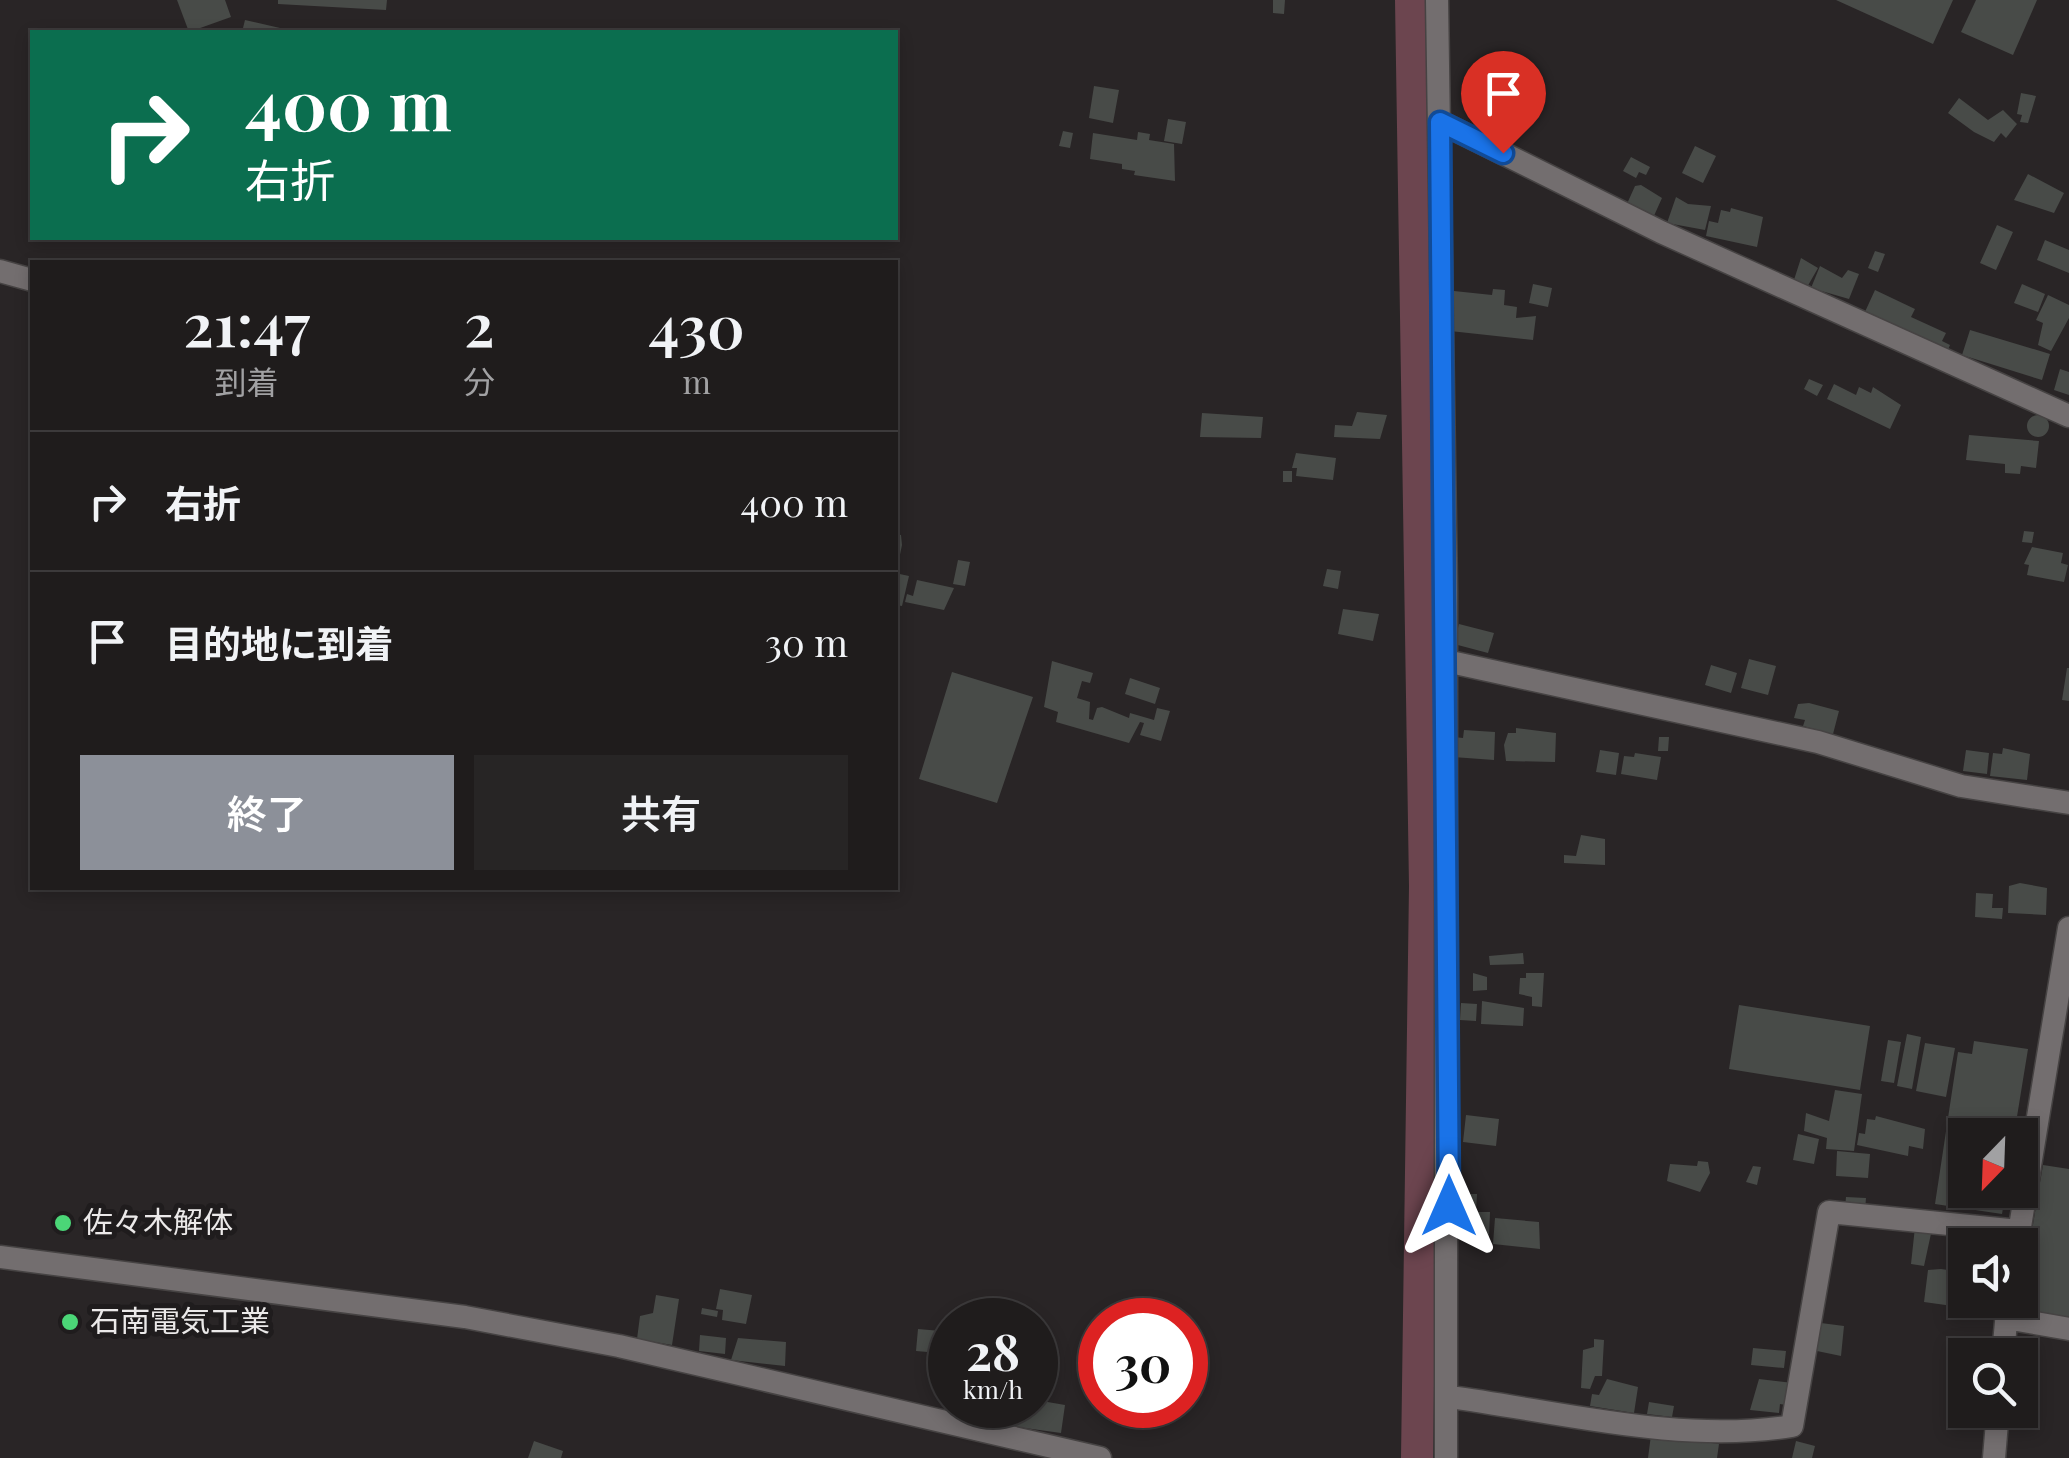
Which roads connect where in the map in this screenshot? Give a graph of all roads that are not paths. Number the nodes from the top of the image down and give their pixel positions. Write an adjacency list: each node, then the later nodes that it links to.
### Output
1 (1437, 0): 2 (street)
2 (1440, 122): 5 (street); 6 (street)
3 (0, 271): 4 (street)
4 (30, 279)
5 (2069, 416)
6 (1446, 661): 7 (street); 14 (street)
7 (2069, 803)
8 (2069, 928): 10 (street)
9 (1948, 1228): 14 (street)
10 (2020, 1228)
11 (0, 1257): 16 (street)
12 (2036, 1318): 13 (street)
13 (2069, 1328)
14 (1450, 1396): 17 (street)
15 (1996, 1428): 18 (street)
16 (1100, 1458)
17 (1446, 1458)
18 (1994, 1458)

